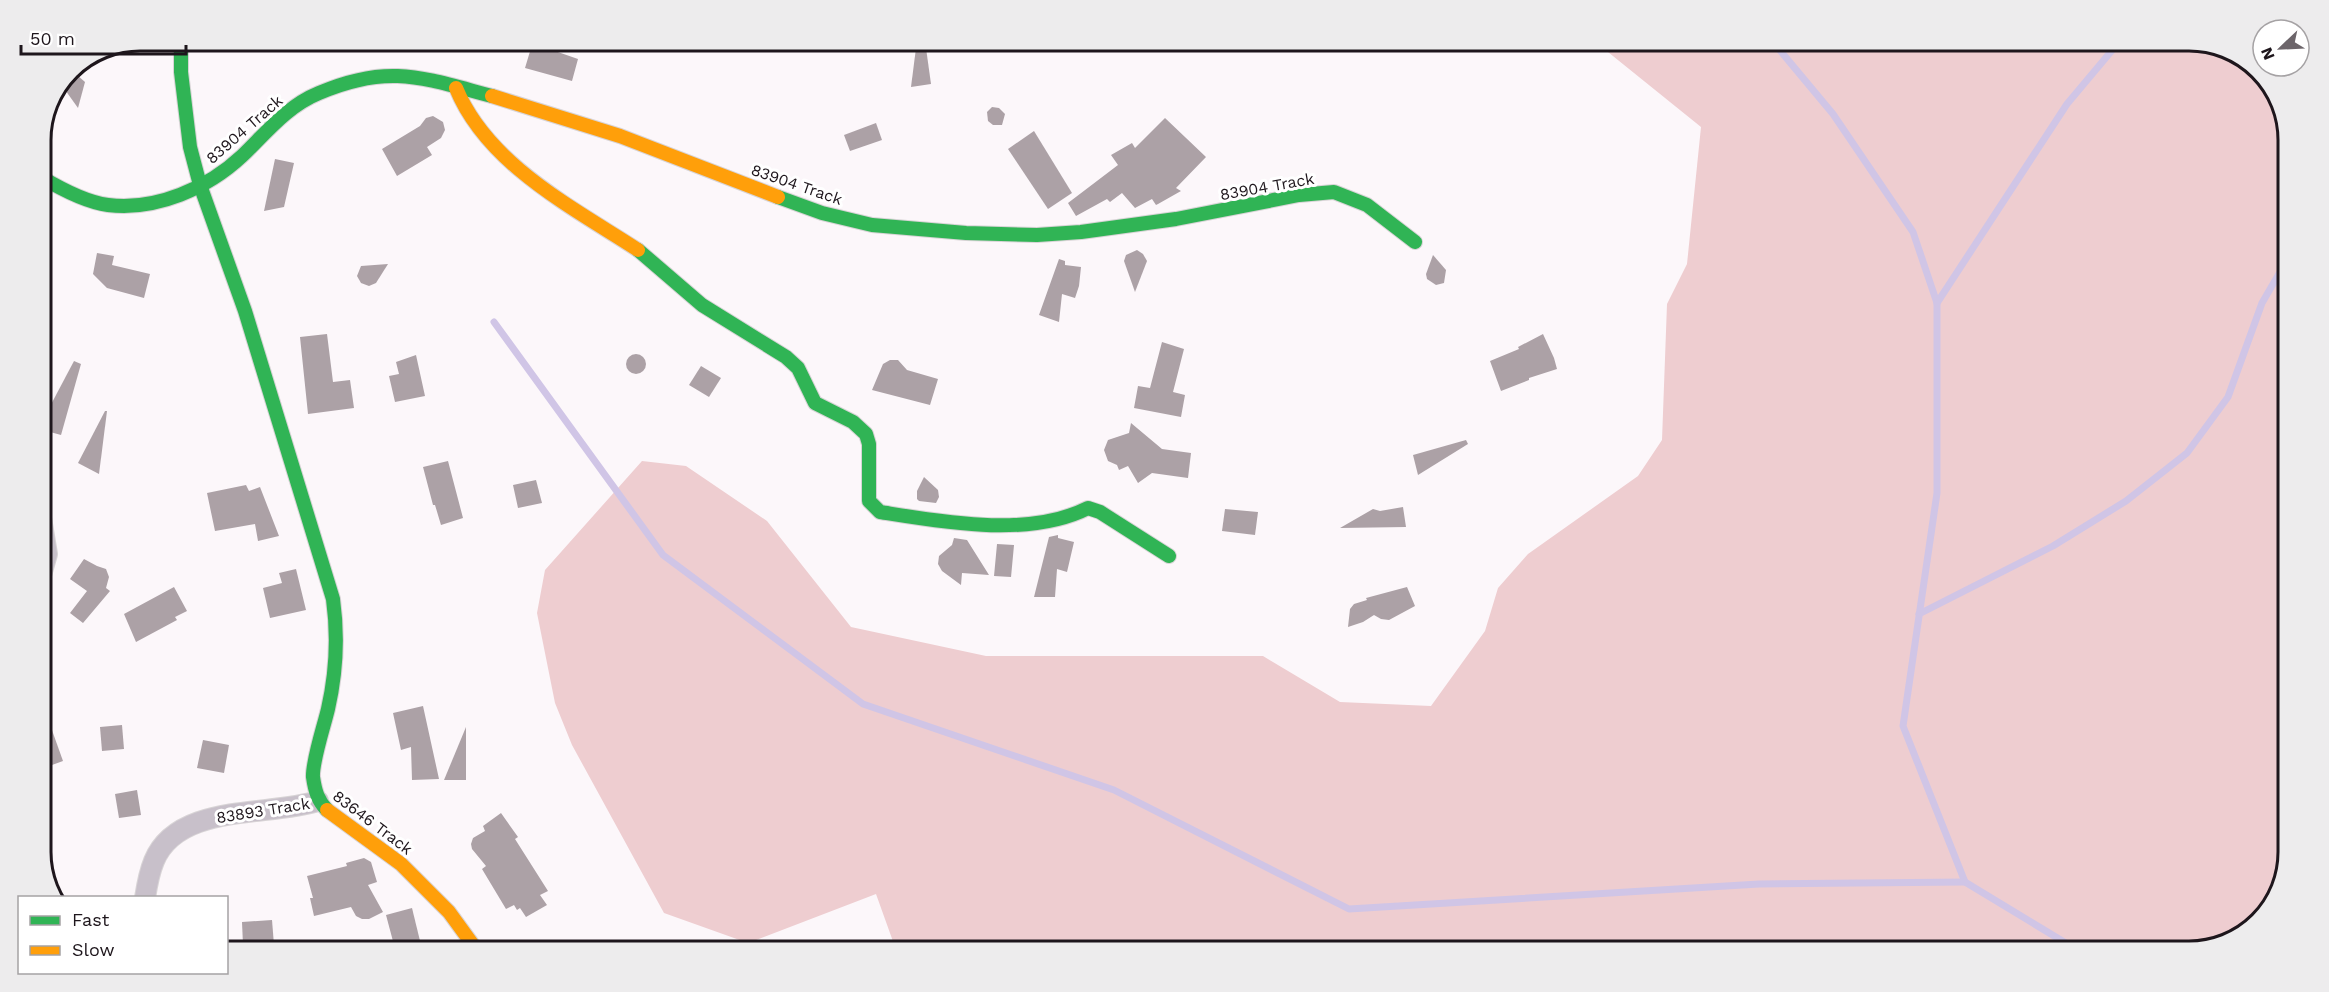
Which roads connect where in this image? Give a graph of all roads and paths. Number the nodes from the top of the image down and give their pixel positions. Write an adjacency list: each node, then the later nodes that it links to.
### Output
1 (181, 51): 4 (street, 83646 Track)
2 (456, 88): 4 (street, 83904 Track); 5 (street, 83904 Track); 6 (street)
3 (51, 181): 4 (street, 83904 Track)
4 (200, 185): 7 (street, 83646 Track)
5 (1415, 242)
6 (1169, 556)
7 (318, 801): 8 (street, 83893 Track); 9 (street, 83646 Track)
8 (145, 896)
9 (470, 941)

